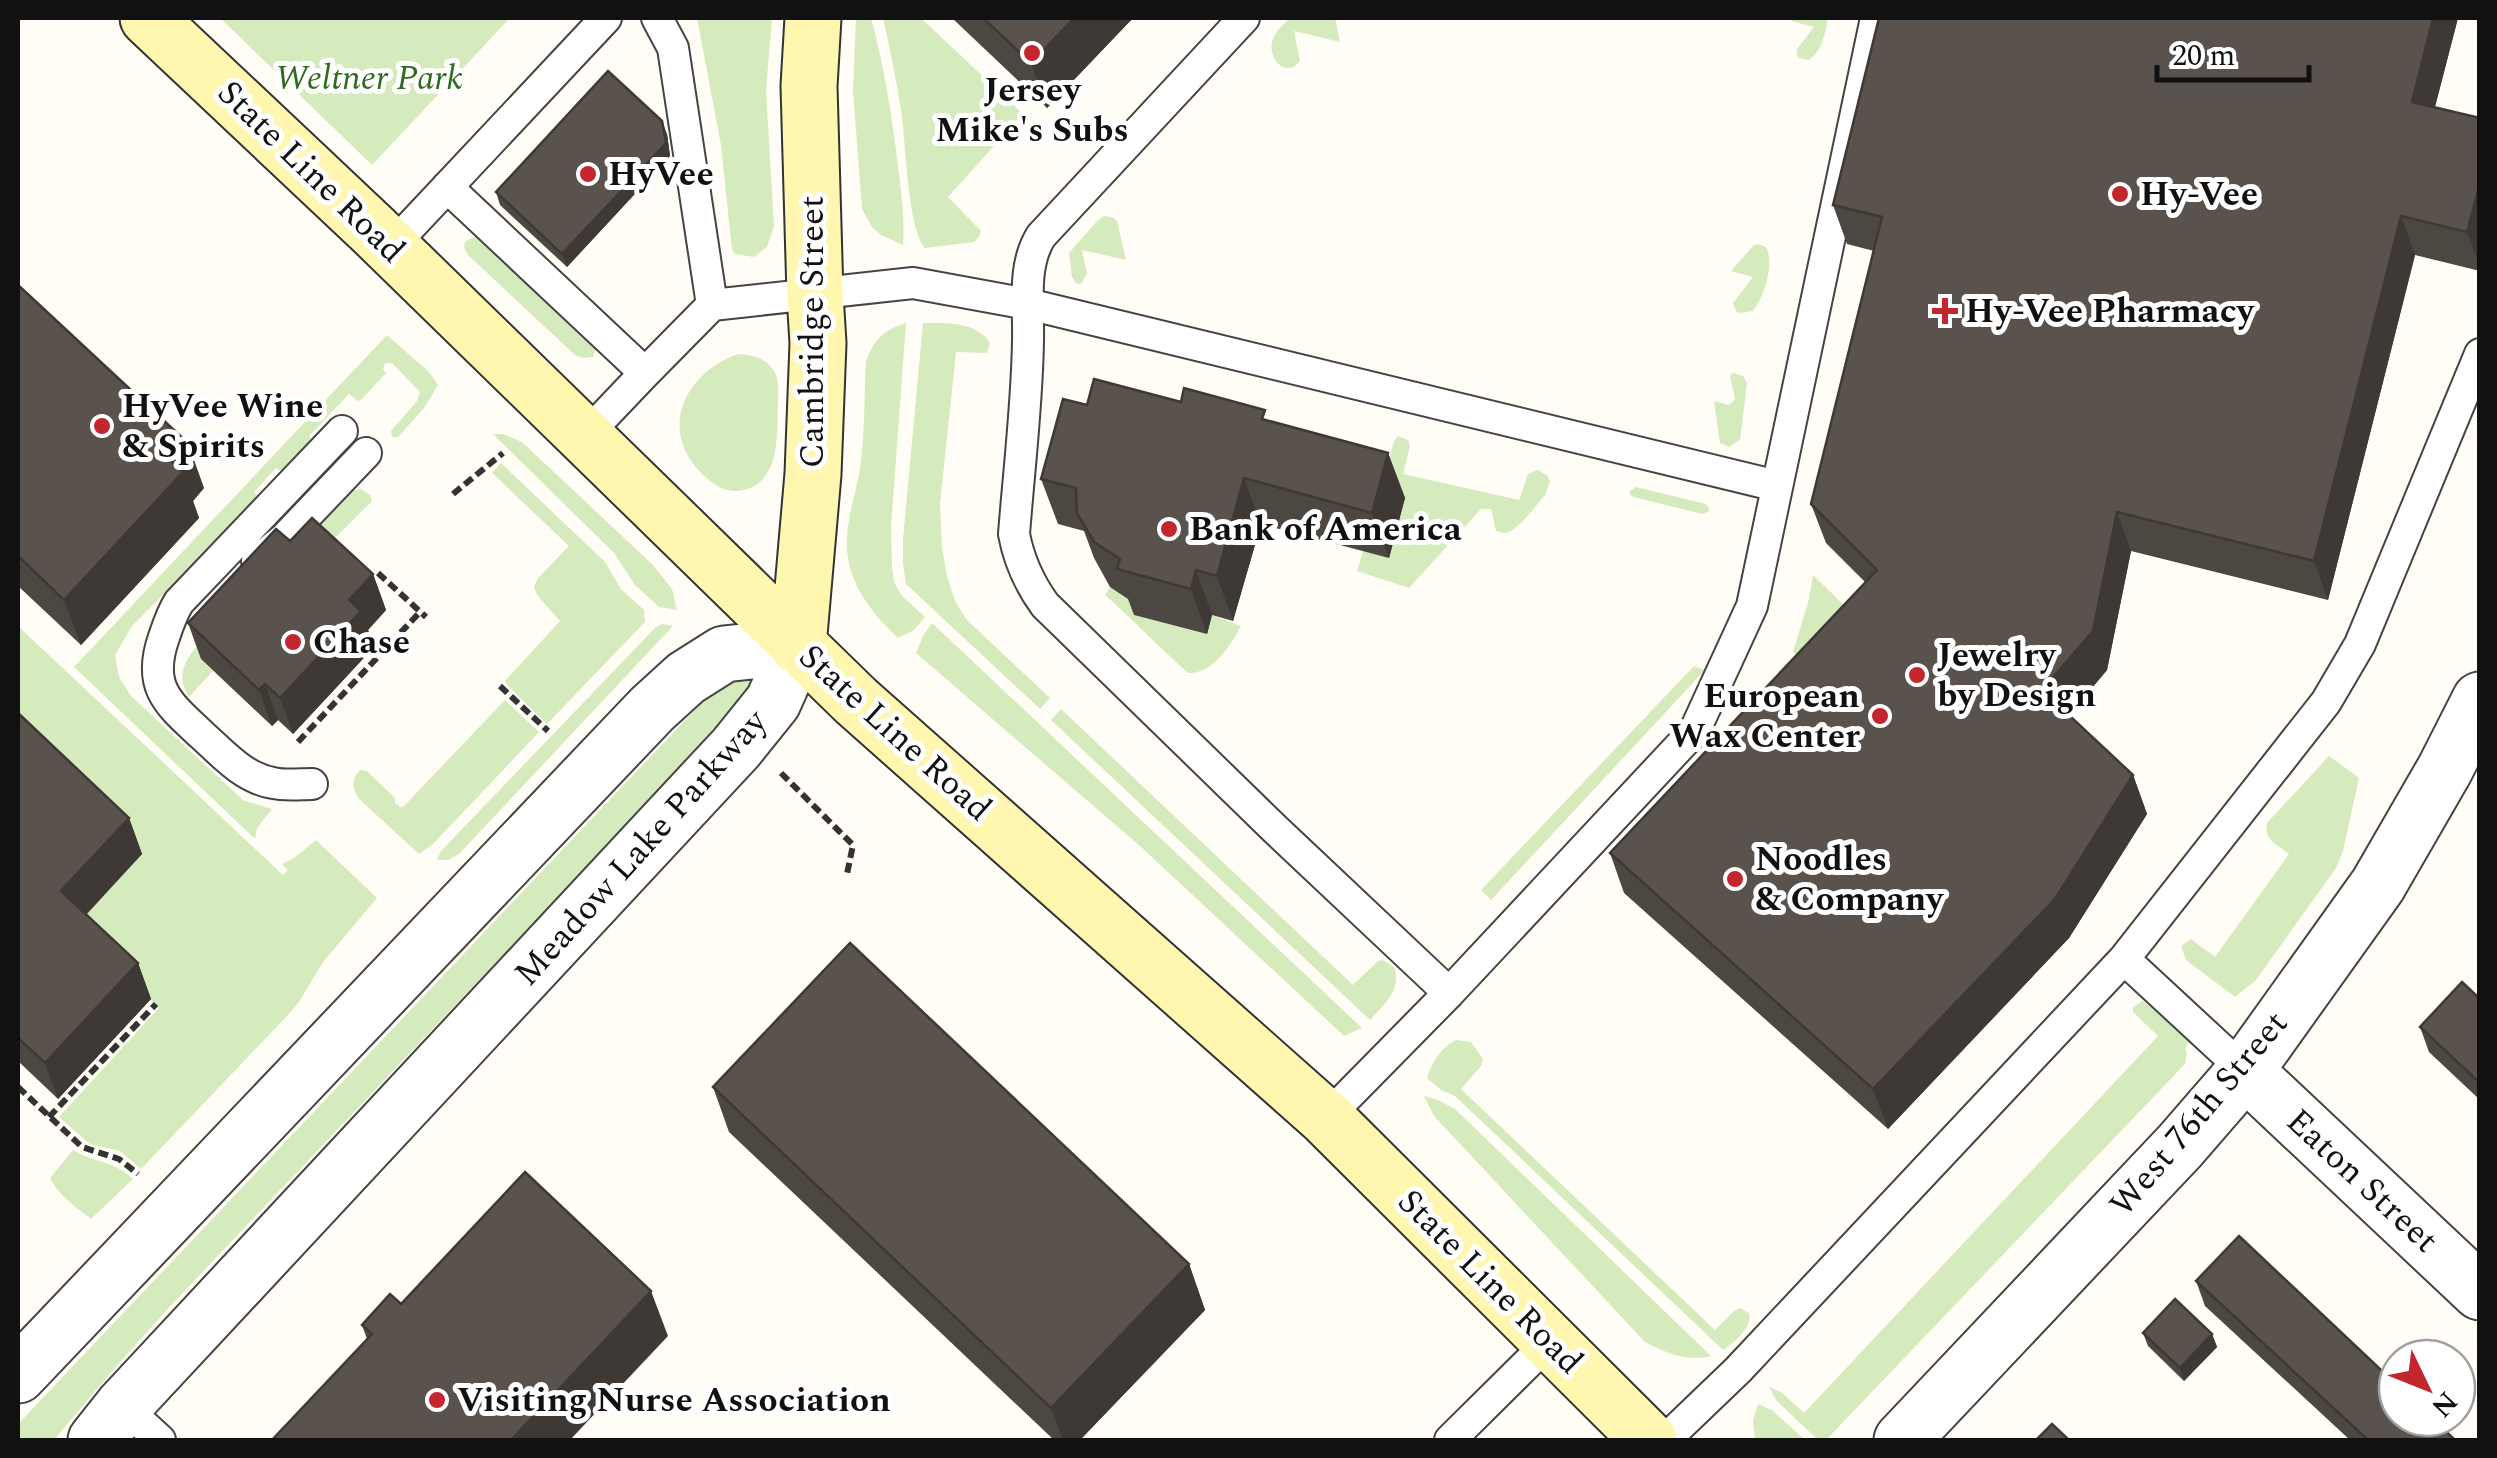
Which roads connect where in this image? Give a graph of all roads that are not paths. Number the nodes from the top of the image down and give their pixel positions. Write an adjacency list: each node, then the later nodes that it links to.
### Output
1 (148, 18): 8 (main road, State Line Road)
2 (606, 18): 7 (lane)
3 (657, 18): 10 (lane)
4 (812, 18): 9 (main road, Cambridge Street)
5 (1244, 18): 11 (lane)
6 (1876, 18): 17 (lane)
7 (447, 187): 8 (lane); 13 (lane)
8 (391, 248): 15 (main road, State Line Road)
9 (814, 295): 10 (lane); 11 (lane); 19 (main road, Cambridge Street)
10 (712, 304): 13 (lane)
11 (1028, 304): 17 (lane); 23 (lane)
12 (2480, 354): 22 (lane)
13 (645, 373): 15 (lane)
14 (342, 430): 18 (lane)
15 (586, 436): 19 (main road, State Line Road)
16 (366, 453): 18 (lane)
17 (1777, 486): 23 (lane)
18 (161, 644): 21 (lane)
19 (798, 646): 25 (main road, State Line Road); 28 (street, Meadow Lake Parkway); 29 (street, Meadow Lake Parkway)
20 (2480, 700): 24 (street, West 76th Street)
21 (312, 784)
22 (2124, 958): 24 (lane); 32 (lane)
23 (1449, 993): 25 (lane)
24 (2245, 1070): 26 (street, Eaton Street); 33 (street, West 76th Street)
25 (1326, 1118): 27 (main road, State Line Road)
26 (2480, 1292)
27 (1550, 1341): 30 (lane); 31 (main road, State Line Road)
28 (18, 1375)
29 (127, 1429)
30 (1450, 1440)
31 (1648, 1440)
32 (1665, 1440)
33 (1902, 1440)

